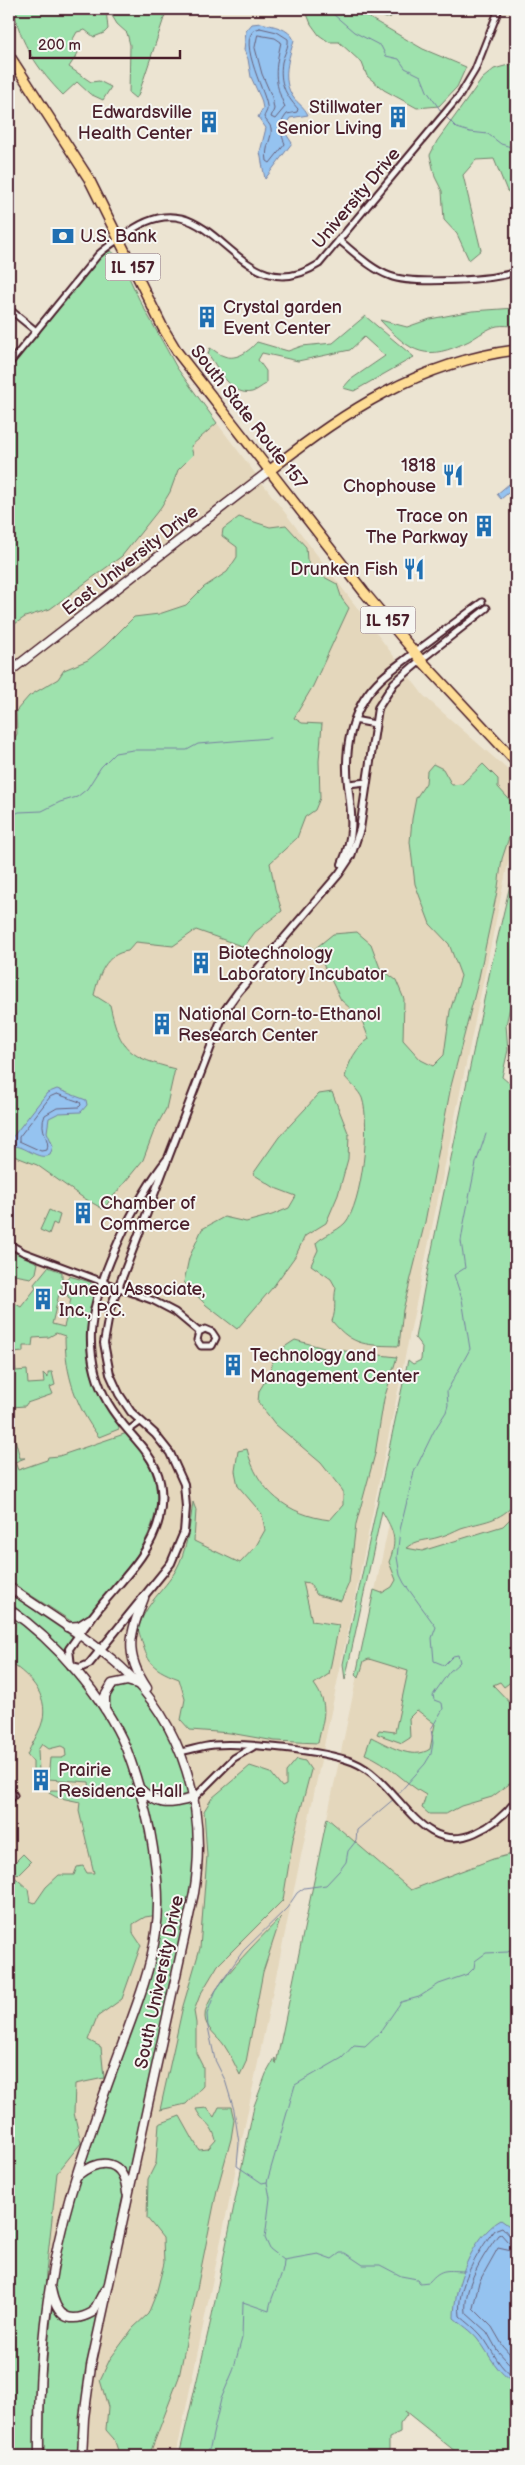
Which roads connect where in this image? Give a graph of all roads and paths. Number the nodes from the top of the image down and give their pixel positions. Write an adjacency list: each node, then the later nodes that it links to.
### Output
1 (499, 9): 4 (street, University Drive)
2 (9, 55): 3 (main road, South State Route 157 / IL 157)
3 (120, 238): 4 (street, University Drive); 7 (street, University Drive); 10 (main road, South State Route 157 / IL 157)
4 (340, 240): 5 (street)
5 (516, 272)
6 (9, 309): 7 (street)
7 (36, 331): 9 (street, University Drive)
8 (516, 350): 10 (main road)
9 (9, 364)
10 (269, 471): 13 (main road, South State Route 157 / IL 157); 15 (main road, East University Drive)
11 (482, 602): 13 (street)
12 (487, 608): 14 (street)
13 (415, 652): 14 (main road, South State Route 157 / IL 157); 16 (street)
14 (421, 660): 17 (street); 18 (main road, South State Route 157 / IL 157)
15 (9, 672)
16 (354, 720): 17 (street); 20 (street)
17 (375, 724): 19 (street)
18 (516, 762)
19 (367, 782): 20 (street); 21 (street)
20 (348, 784): 21 (street)
21 (328, 886): 22 (street)
22 (168, 1158): 24 (street); 25 (street)
23 (9, 1244): 24 (street)
24 (104, 1282): 25 (street); 28 (street)
25 (118, 1288): 26 (street); 27 (street)
26 (199, 1332)
27 (140, 1422): 28 (street); 30 (street)
28 (129, 1430): 32 (street)
29 (9, 1587): 33 (main road, South University Drive)
30 (144, 1598): 35 (street); 38 (main road)
31 (9, 1609): 36 (main road, South University Drive)
32 (90, 1619): 33 (main road); 34 (street)
33 (67, 1628): 34 (main road, South University Drive)
34 (79, 1636): 35 (main road, South University Drive); 36 (street)
35 (100, 1651): 36 (street); 37 (main road, South University Drive)
36 (71, 1666): 39 (main road, South University Drive)
37 (139, 1685): 38 (main road, South University Drive); 39 (main road)
38 (154, 1703): 41 (main road, South University Drive)
39 (105, 1709): 42 (main road, South University Drive)
40 (256, 1746): 41 (street); 44 (street); 45 (street)
41 (180, 1752): 44 (main road, South University Drive)
42 (138, 1787): 44 (main road); 47 (main road, South University Drive)
43 (9, 1788): 46 (street)
44 (194, 1798): 48 (main road, South University Drive)
45 (516, 1800)
46 (9, 1801)
47 (77, 2176): 48 (main road); 50 (main road, South University Drive)
48 (127, 2200): 49 (main road, South University Drive)
49 (111, 2277): 50 (main road); 52 (main road, South University Drive)
50 (50, 2285): 51 (main road, South University Drive)
51 (39, 2456)
52 (82, 2456)

